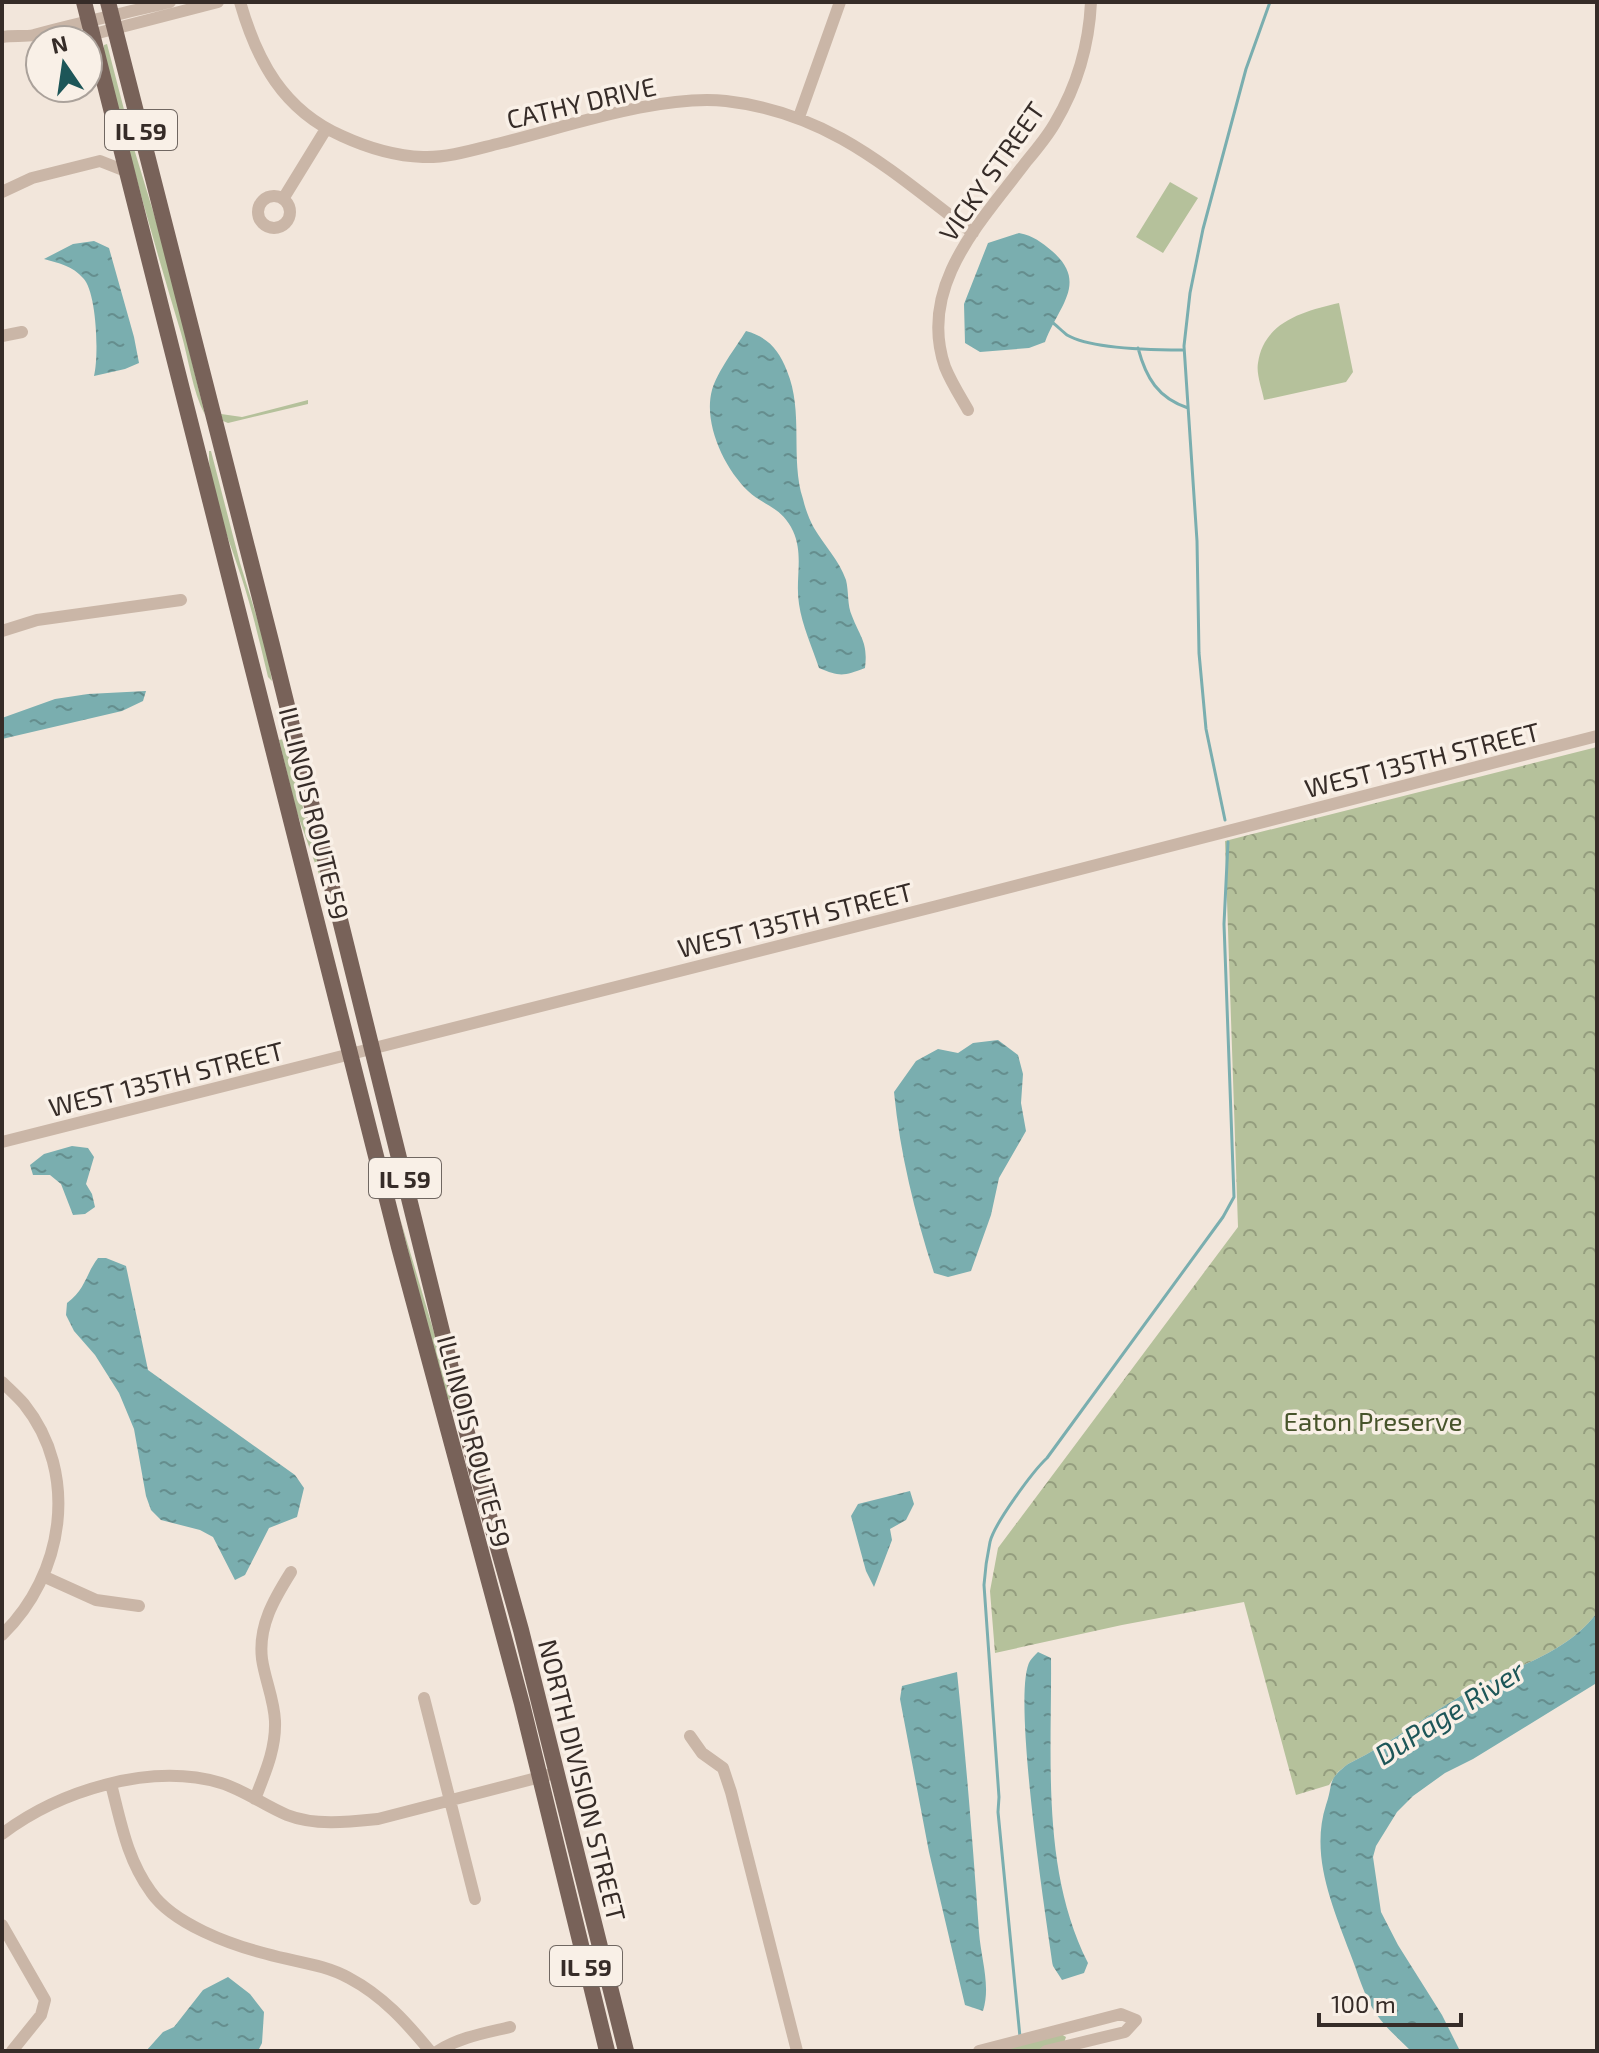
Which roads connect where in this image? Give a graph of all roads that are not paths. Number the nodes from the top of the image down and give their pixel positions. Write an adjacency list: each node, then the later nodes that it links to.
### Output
1 (84, 2): 8 (main road, ILLINOIS ROUTE 59 / IL 59)
2 (170, 2): 7 (street)
3 (218, 2): 7 (street)
4 (240, 2): 13 (street, CATHY DRIVE)
5 (840, 2): 12 (street)
6 (1091, 2): 19 (street, VICKY STREET)
7 (111, 15): 24 (main road, ILLINOIS ROUTE 59 / IL 59)
8 (90, 24)
9 (2, 37): 10 (street)
10 (24, 38)
11 (104, 79): 14 (main road, ILLINOIS ROUTE 59 / IL 59)
12 (799, 117): 13 (street, CATHY DRIVE); 19 (street, CATHY DRIVE)
13 (326, 129): 18 (street)
14 (119, 138): 15 (street); 16 (main road, ILLINOIS ROUTE 59 / IL 59)
15 (100, 161): 16 (street); 17 (street)
16 (128, 172): 23 (main road, ILLINOIS ROUTE 59 / IL 59)
17 (2, 192)
18 (283, 199)
19 (973, 233): 22 (street, VICKY STREET)
20 (22, 332): 21 (street)
21 (2, 336)
22 (968, 410)
23 (194, 428): 24 (main road); 29 (main road, ILLINOIS ROUTE 59 / IL 59)
24 (218, 431): 28 (main road, ILLINOIS ROUTE 59 / IL 59)
25 (181, 600): 26 (street)
26 (2, 631)
27 (1597, 736): 28 (street, WEST 135TH STREET)
28 (373, 1049): 29 (street, WEST 135TH STREET); 33 (main road, ILLINOIS ROUTE 59 / IL 59)
29 (352, 1055): 30 (street, WEST 135TH STREET); 32 (main road, ILLINOIS ROUTE 59 / IL 59)
30 (2, 1142)
31 (2, 1382): 35 (street)
32 (439, 1400): 33 (main road); 39 (main road, ILLINOIS ROUTE 59 / IL 59)
33 (465, 1427): 37 (main road, ILLINOIS ROUTE 59 / IL 59)
34 (291, 1572): 45 (street)
35 (45, 1577): 36 (street); 38 (street)
36 (139, 1606)
37 (516, 1613): 42 (main road, NORTH DIVISION STREET / IL 59)
38 (2, 1635)
39 (503, 1635): 43 (main road, NORTH DIVISION STREET / IL 59)
40 (424, 1698): 46 (street)
41 (690, 1736): 56 (street)
42 (557, 1773): 43 (street); 55 (main road, NORTH DIVISION STREET / IL 59)
43 (540, 1777): 46 (street); 54 (main road, NORTH DIVISION STREET / IL 59)
44 (111, 1784): 45 (street); 47 (street); 52 (street)
45 (255, 1799): 46 (street)
46 (451, 1800): 48 (street)
47 (2, 1834)
48 (475, 1899)
49 (2, 1925): 51 (street)
50 (510, 2027): 53 (street)
51 (12, 2051)
52 (430, 2051)
53 (438, 2051)
54 (607, 2051)
55 (626, 2051)
56 (797, 2051)
57 (979, 2051): 58 (street)
58 (1046, 2051)

